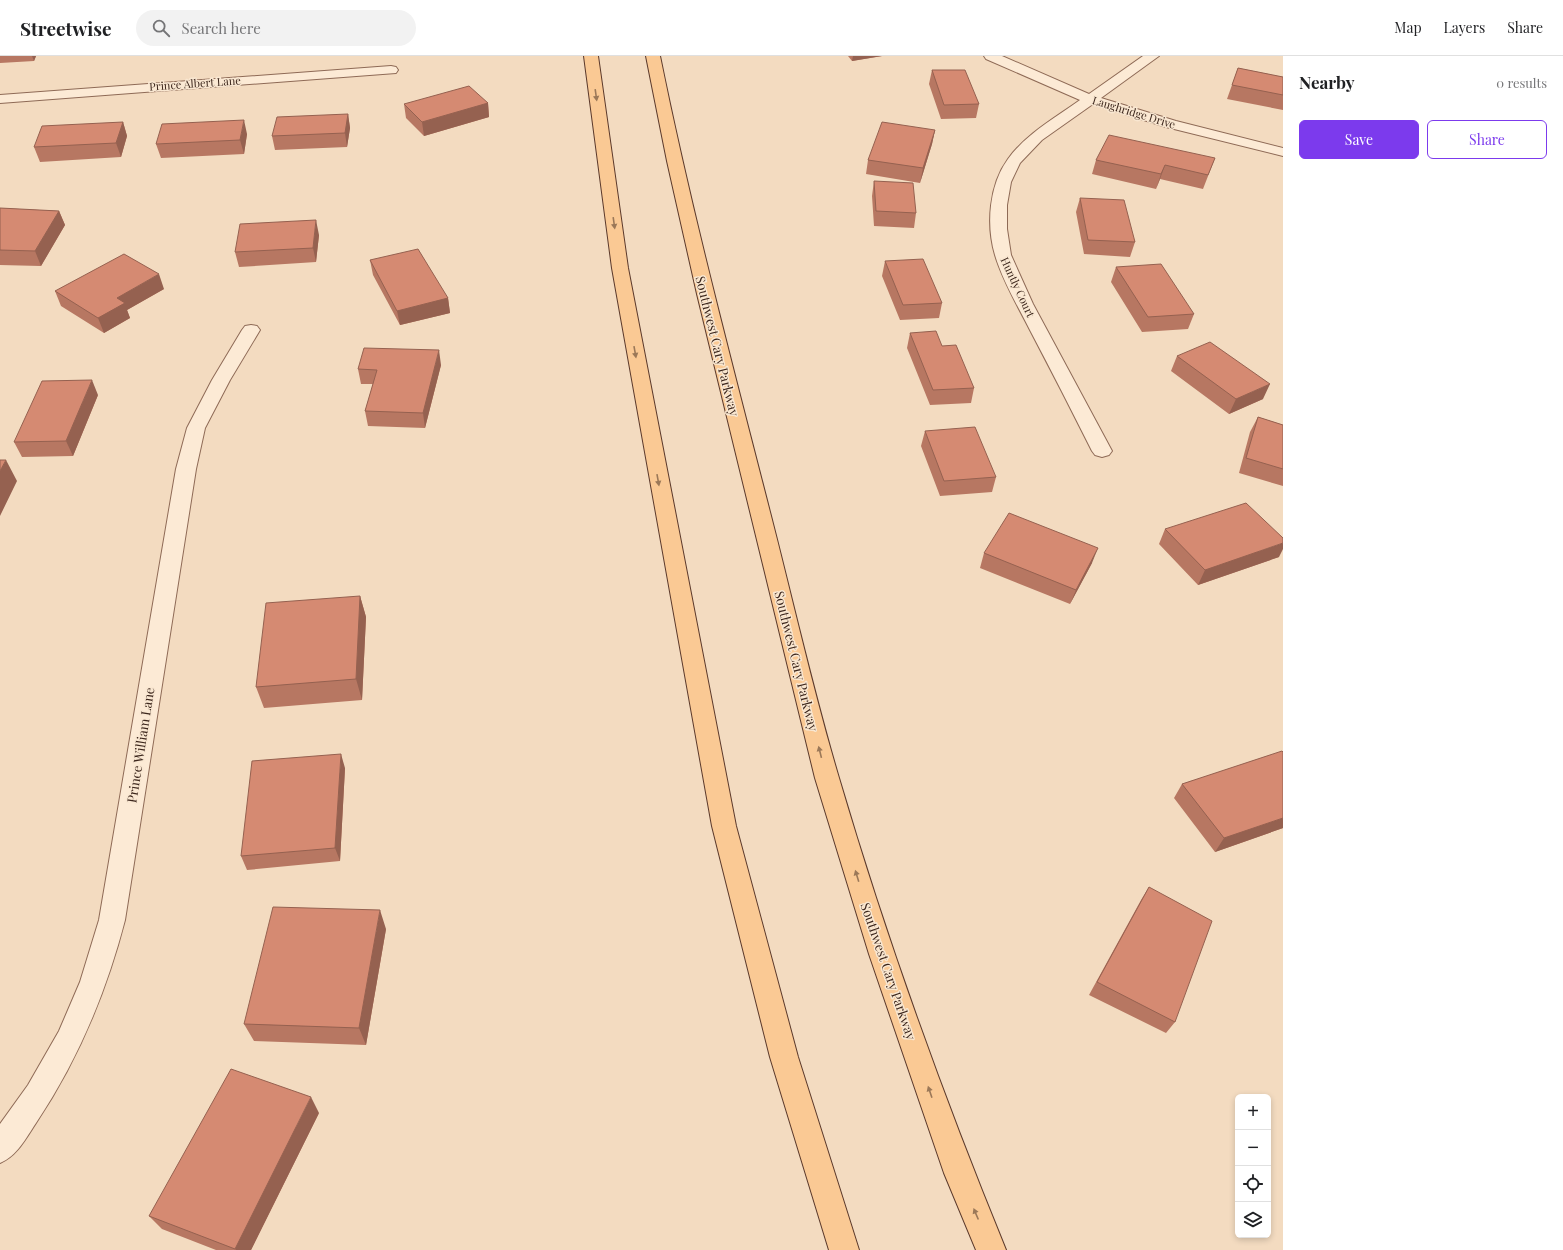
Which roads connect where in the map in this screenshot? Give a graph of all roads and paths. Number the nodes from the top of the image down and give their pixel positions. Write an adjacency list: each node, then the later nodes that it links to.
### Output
1 (591, 56): 12 (main road, one-way to 12)
2 (653, 56): 13 (main road, Southwest Cary Parkway, one-way to 2)
3 (991, 56): 7 (street, Laughridge Drive)
4 (1152, 56): 7 (street, Huntly Court)
5 (391, 70): 6 (street, Prince Albert Lane)
6 (0, 99)
7 (1090, 99): 8 (street, Laughridge Drive); 10 (street, Huntly Court)
8 (1283, 152)
9 (251, 330): 11 (street, Prince William Lane)
10 (1102, 450)
11 (0, 1148)
12 (844, 1250)
13 (991, 1250)

